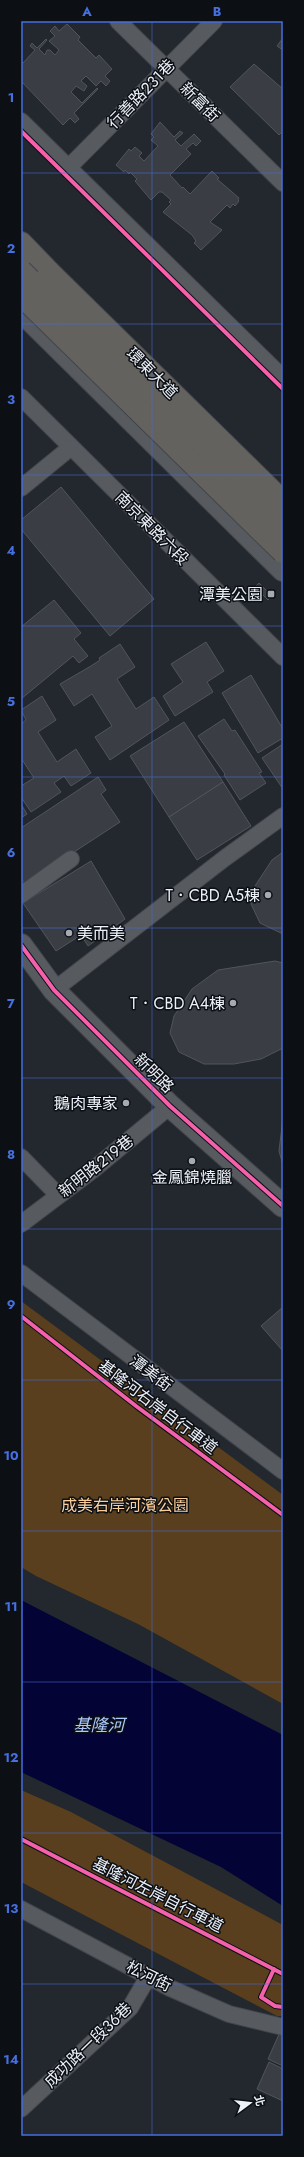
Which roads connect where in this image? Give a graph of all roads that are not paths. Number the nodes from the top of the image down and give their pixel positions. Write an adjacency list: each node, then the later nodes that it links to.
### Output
1 (118, 21): 3 (street, 新富街)
2 (214, 21): 3 (street, 行善路231巷)
3 (166, 69): 5 (street, 行善路231巷); 6 (street, 新富街)
4 (21, 121): 5 (street)
5 (69, 167): 12 (street)
6 (283, 184)
7 (21, 232): 13 (main road)
8 (21, 244): 19 (highway, 環東大道, bridge)
9 (21, 271): 20 (highway, bridge)
10 (21, 294): 21 (highway, bridge)
11 (21, 311): 15 (main road)
12 (283, 378)
13 (187, 395): 15 (main road); 18 (main road)
14 (21, 397): 16 (street, 南京東路六段)
15 (148, 435): 22 (main road)
16 (70, 448): 17 (street); 23 (street, 南京東路六段)
17 (21, 488)
18 (283, 492)
19 (283, 502)
20 (283, 528)
21 (283, 552)
22 (283, 570)
23 (283, 657)
24 (283, 816): 28 (street)
25 (70, 859): 26 (street)
26 (21, 896)
27 (21, 945): 28 (main road, 新明路)
28 (54, 990): 29 (main road, 新明路)
29 (170, 1106): 31 (street, 新明路219巷); 32 (main road, 新明路)
30 (21, 1157): 31 (street)
31 (58, 1195): 33 (street, 新明路219巷)
32 (283, 1206)
33 (21, 1224)
34 (21, 1273): 35 (street, 潭美街)
35 (283, 1471)
36 (21, 1910): 37 (street, 松河街)
37 (148, 1977): 38 (street, 松河街); 39 (street, 成功路一段36巷)
38 (283, 2027)
39 (21, 2109)

